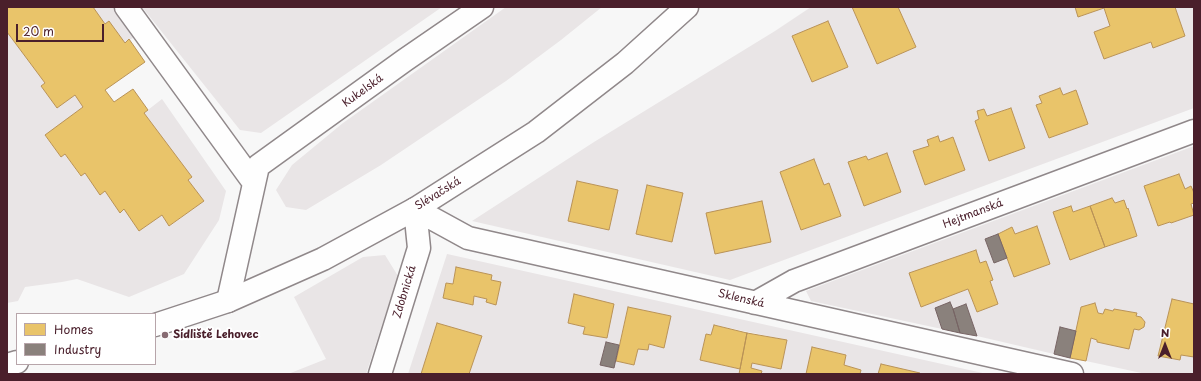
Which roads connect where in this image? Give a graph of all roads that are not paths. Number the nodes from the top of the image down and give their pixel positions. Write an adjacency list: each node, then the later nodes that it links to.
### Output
1 (126, 7): 5 (street)
2 (482, 7): 5 (street, Kukelská)
3 (687, 7): 6 (street, Slévačská)
4 (1194, 131): 8 (street, Hejtmanská)
5 (254, 183): 7 (street, Kukelská)
6 (415, 209): 7 (street, Slévačská); 8 (street, Sklenská); 10 (street, Zdobnická)
7 (228, 301): 9 (street, Slévačská)
8 (755, 303): 11 (street, Sklenská)
9 (156, 325)
10 (380, 374)
11 (1072, 374)

